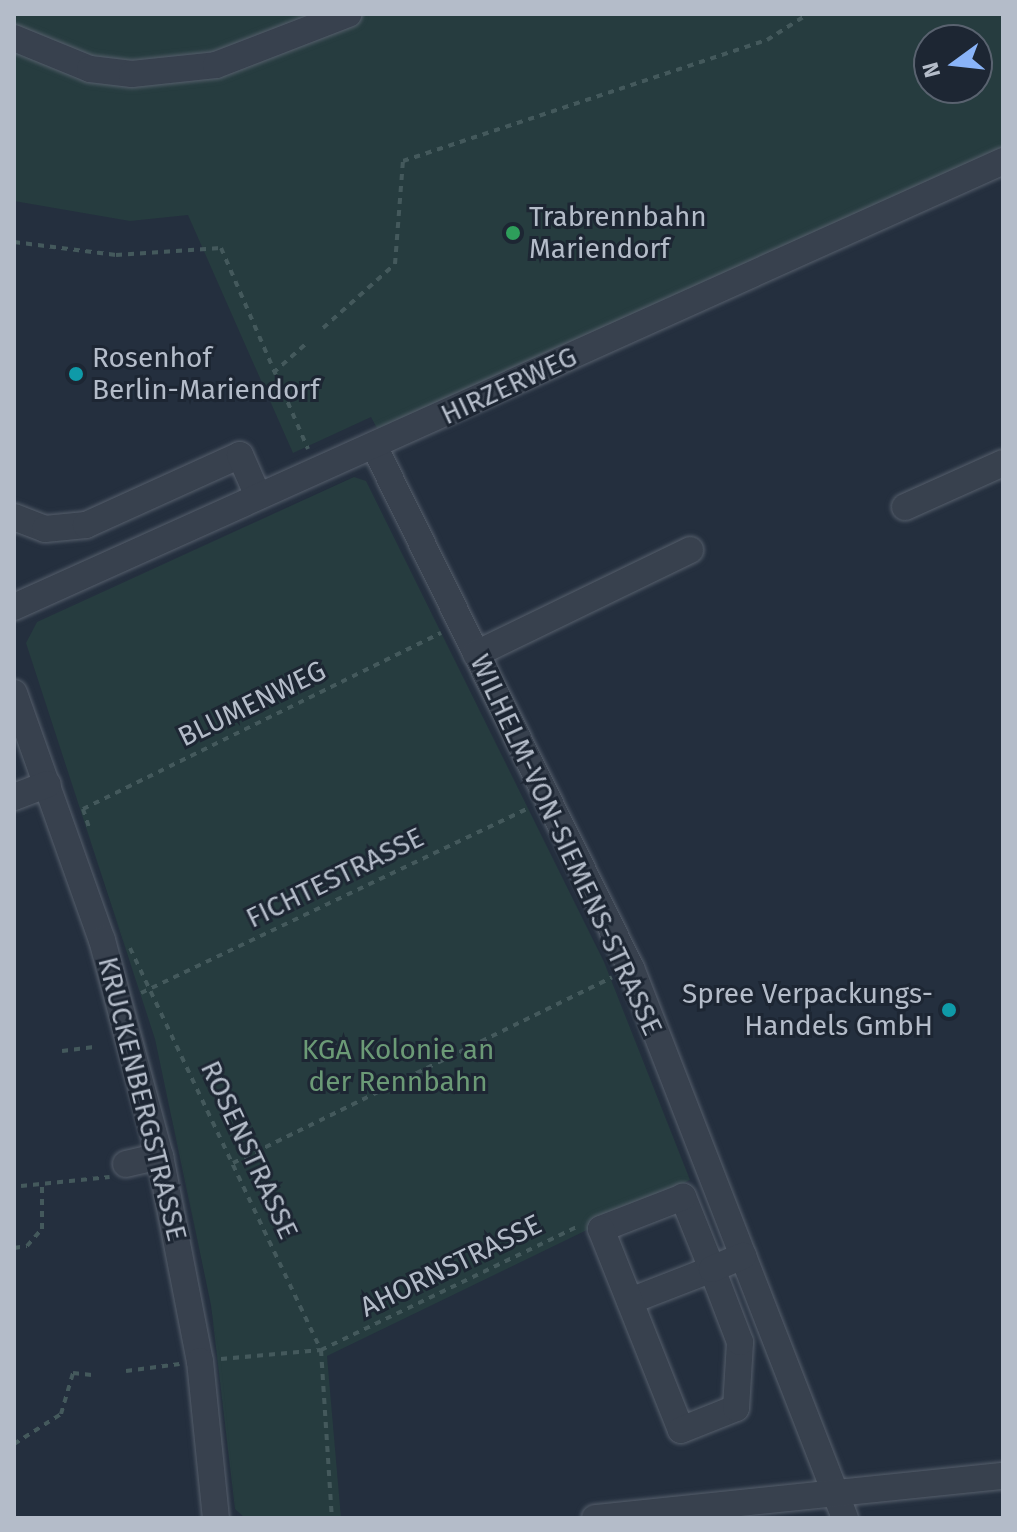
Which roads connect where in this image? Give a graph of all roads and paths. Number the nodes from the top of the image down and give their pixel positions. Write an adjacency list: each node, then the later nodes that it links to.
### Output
1 (348, 14): 3 (street)
2 (808, 14): 6 (path)
3 (14, 38)
4 (1003, 161): 9 (street, HIRZERWEG)
5 (14, 242): 8 (path)
6 (323, 328)
7 (308, 342): 8 (path)
8 (273, 373): 11 (path)
9 (375, 448): 11 (street, HIRZERWEG); 17 (street, WILHELM-VON-SIEMENS-STRASSE)
10 (1003, 463): 13 (street)
11 (317, 470): 12 (street, HIRZERWEG)
12 (258, 496): 14 (street); 16 (street, HIRZERWEG)
13 (905, 507)
14 (14, 517)
15 (690, 550): 18 (street)
16 (14, 607)
17 (461, 623): 18 (street, WILHELM-VON-SIEMENS-STRASSE); 23 (path, BLUMENWEG)
18 (476, 654): 22 (street, WILHELM-VON-SIEMENS-STRASSE)
19 (14, 693): 20 (street, KRUCKENBERGSTRASSE)
20 (48, 784): 21 (street); 23 (street, KRUCKENBERGSTRASSE)
21 (14, 797)
22 (546, 799): 26 (street, WILHELM-VON-SIEMENS-STRASSE); 27 (path, FICHTESTRASSE)
23 (72, 815): 24 (path); 31 (street, KRUCKENBERGSTRASSE)
24 (93, 839)
25 (128, 944): 27 (path, ROSENSTRASSE)
26 (631, 968): 32 (path); 38 (street, WILHELM-VON-SIEMENS-STRASSE)
27 (150, 989): 28 (path, FICHTESTRASSE); 32 (path, ROSENSTRASSE)
28 (140, 993)
29 (96, 1047): 30 (path)
30 (62, 1051)
31 (160, 1156): 33 (street); 42 (street, KRUCKENBERGSTRASSE)
32 (233, 1163): 41 (path, ROSENSTRASSE)
33 (122, 1169): 34 (path)
34 (42, 1184): 35 (path); 37 (path)
35 (21, 1186)
36 (589, 1222): 41 (path, AHORNSTRASSE)
37 (14, 1248)
38 (743, 1256): 39 (street); 47 (street, WILHELM-VON-SIEMENS-STRASSE)
39 (712, 1269): 40 (street); 40 (street); 40 (street)
40 (630, 1301)
41 (321, 1350): 42 (path, AHORNSTRASSE); 49 (path, ROSENSTRASSE)
42 (200, 1361): 43 (path, AHORNSTRASSE); 48 (street, KRUCKENBERGSTRASSE)
43 (126, 1371)
44 (92, 1375): 45 (path)
45 (14, 1444)
46 (1003, 1476): 47 (street)
47 (841, 1506): 50 (street)
48 (216, 1518)
49 (332, 1518)
50 (595, 1518)

